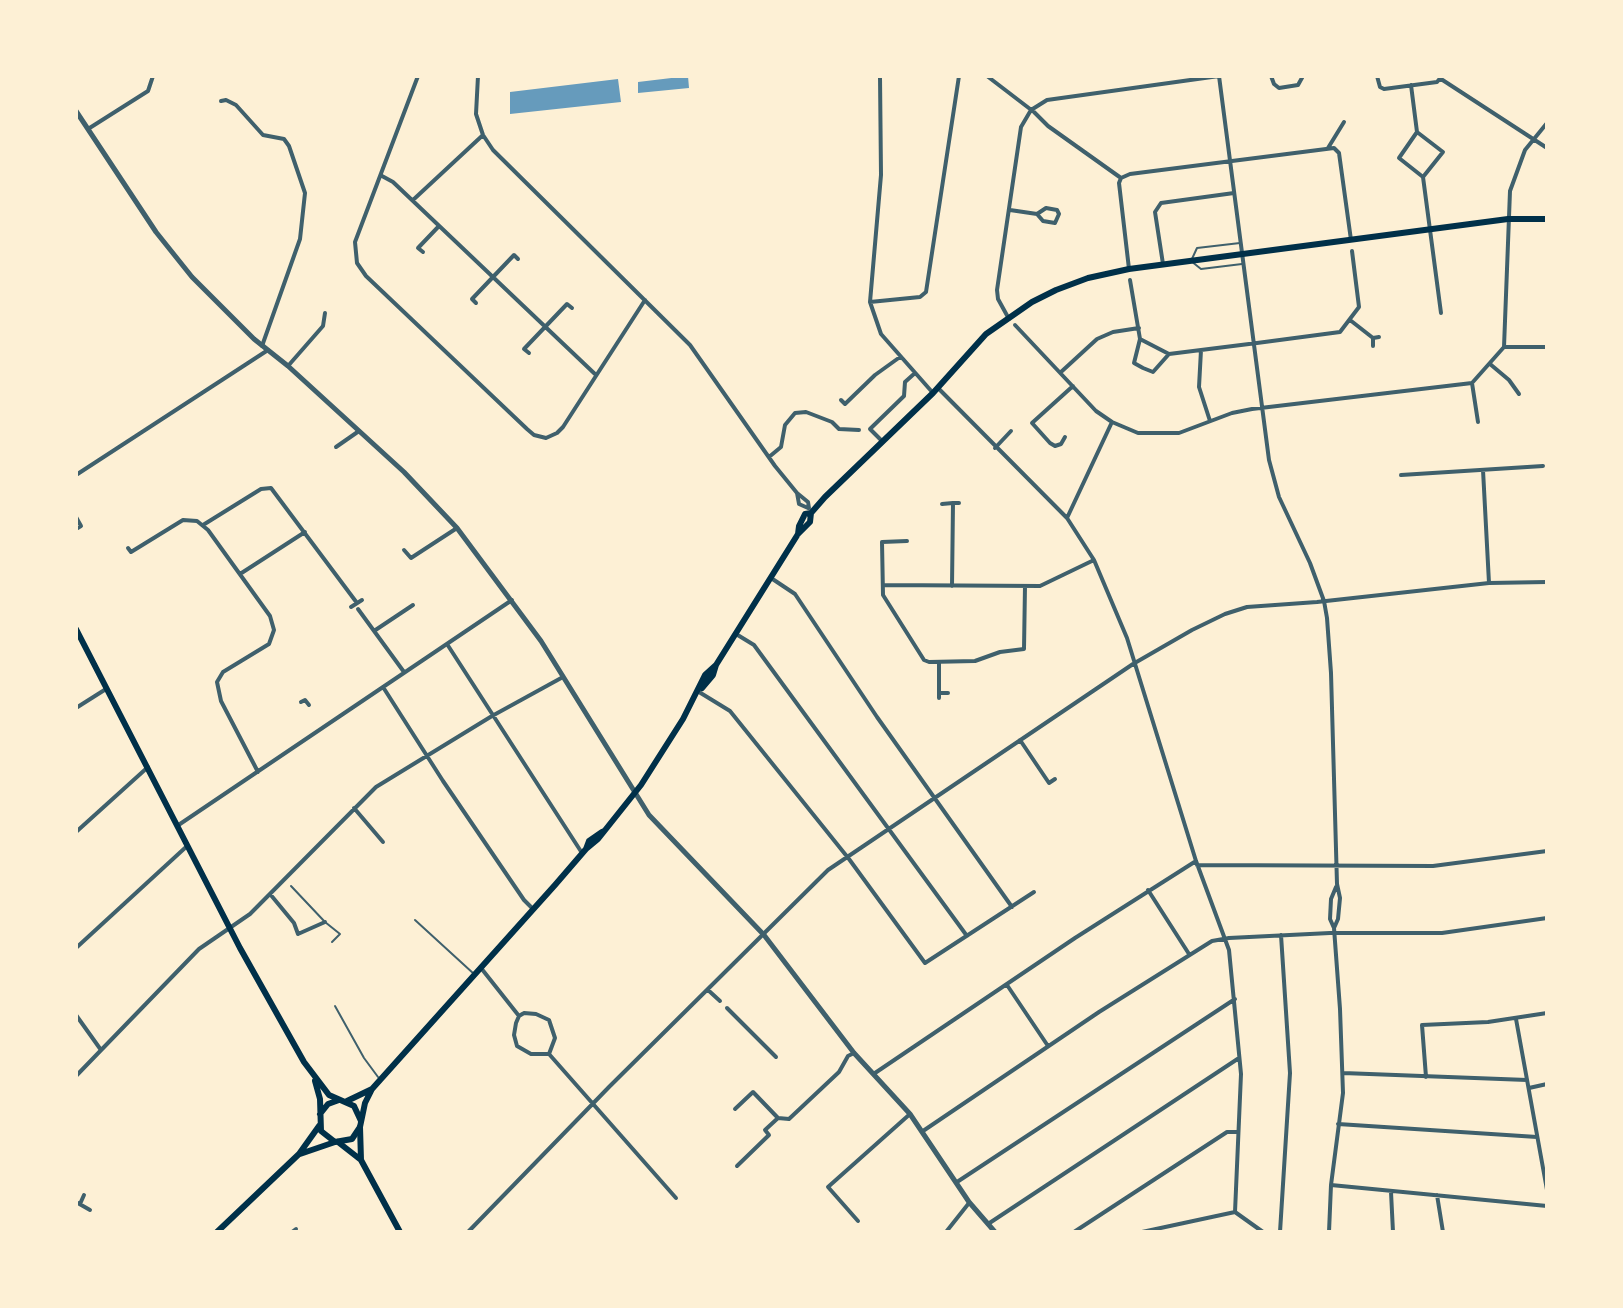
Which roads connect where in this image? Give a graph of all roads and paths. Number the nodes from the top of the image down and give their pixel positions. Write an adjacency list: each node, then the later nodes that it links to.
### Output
1 (151, 76): 18 (street)
2 (418, 76): 25 (street)
3 (478, 76): 20 (street)
4 (880, 76): 51 (street)
5 (959, 76): 51 (street)
6 (987, 76): 14 (street)
7 (1220, 76): 14 (street); 24 (street)
8 (1271, 76): 9 (street)
9 (1303, 76)
10 (1377, 76): 12 (street)
11 (1441, 78): 12 (street); 21 (street)
12 (1411, 85): 19 (street)
13 (221, 101): 63 (street)
14 (1031, 110): 27 (street); 30 (street)
15 (76, 111): 18 (street)
16 (1344, 122): 22 (street)
17 (1547, 123): 21 (street)
18 (88, 129): 63 (street)
19 (1417, 132): 26 (street); 26 (street)
20 (483, 135): 29 (street); 50 (street)
21 (1534, 138): 23 (street); 32 (street)
22 (1328, 148): 24 (street); 36 (street)
23 (1547, 148)
24 (1230, 161): 27 (street); 28 (street)
25 (382, 176): 29 (street); 76 (street)
26 (1423, 177): 35 (street)
27 (1121, 178): 45 (street)
28 (1234, 193): 37 (street); 44 (street)
29 (413, 200): 34 (street)
30 (1010, 210): 31 (street); 54 (street)
31 (1037, 214): 31 (street)
32 (1508, 219): 33 (main road); 35 (main road); 65 (street)
33 (1547, 219)
34 (439, 226): 38 (street); 46 (street)
35 (1430, 229): 36 (main road); 53 (street)
36 (1351, 240): 41 (main road)
37 (1240, 243): 41 (street); 42 (lane)
38 (418, 248)
39 (509, 249): 46 (street)
40 (1352, 251): 55 (street)
41 (1242, 254): 42 (main road); 43 (street)
42 (1191, 261): 43 (lane); 44 (main road)
43 (1243, 264): 62 (street)
44 (1163, 265): 45 (main road)
45 (1129, 269): 54 (main road)
46 (493, 277): 48 (street); 58 (street)
47 (1130, 280): 59 (street)
48 (472, 299)
49 (562, 299): 58 (street)
50 (645, 300): 76 (street); 93 (street)
51 (870, 302): 71 (street)
52 (325, 313): 57 (street)
53 (1441, 313)
54 (1009, 319): 79 (main road)
55 (1350, 320): 62 (street); 64 (street)
56 (1015, 325): 74 (street)
57 (323, 326): 60 (street); 73 (street)
58 (546, 326): 67 (street); 76 (street)
59 (1139, 328): 61 (street); 74 (street)
60 (329, 329)
61 (1140, 339): 70 (street); 70 (street)
62 (1254, 343): 69 (street); 81 (street)
63 (262, 346): 68 (street)
64 (1373, 346)
65 (1504, 347): 66 (street); 72 (street)
66 (1547, 347)
67 (524, 349)
68 (268, 350): 73 (street); 96 (street)
69 (1201, 350): 70 (street); 83 (street)
70 (1169, 354)
71 (900, 357): 75 (street); 82 (street)
72 (1490, 364): 77 (street); 80 (street)
73 (288, 366): 87 (street)
74 (1061, 372): 78 (street)
75 (915, 373): 79 (street); 90 (street)
76 (596, 375)
77 (1472, 383): 81 (street); 85 (street)
78 (1073, 386): 84 (street); 89 (street)
79 (936, 390): 90 (main road); 92 (street)
80 (1519, 394)
81 (1262, 408): 83 (street); 120 (street)
82 (849, 409)
83 (1210, 421): 84 (street)
84 (1112, 422): 101 (street)
85 (1478, 422)
86 (852, 423): 93 (street)
87 (359, 431): 91 (street); 103 (street)
88 (1011, 431): 92 (street)
89 (1065, 437)
90 (882, 441): 99 (main road)
91 (336, 447)
92 (995, 448): 101 (street)
93 (769, 457): 99 (street)
94 (1543, 466): 95 (street)
95 (1483, 470): 97 (street); 115 (street)
96 (76, 475)
97 (1401, 475)
98 (942, 504): 117 (street)
99 (811, 511): 113 (main road)
100 (76, 517): 104 (street)
101 (1067, 518): 111 (street)
102 (203, 525): 105 (street); 110 (street); 112 (street)
103 (457, 528): 109 (street); 119 (street)
104 (76, 529)
105 (305, 532): 112 (street); 121 (street)
106 (907, 541): 107 (street)
107 (882, 542): 108 (street); 116 (street)
108 (875, 543)
109 (404, 550)
110 (131, 552)
111 (1094, 560): 118 (street); 129 (street)
112 (240, 575): 145 (street)
113 (771, 578): 126 (main road); 150 (street)
114 (1547, 582): 115 (street)
115 (1489, 583): 120 (street)
116 (883, 585): 117 (street); 128 (street)
117 (952, 586): 118 (street)
118 (1025, 586): 128 (street)
119 (512, 600): 127 (street); 131 (street)
120 (1324, 601): 129 (street); 161 (street)
121 (359, 604): 123 (street); 125 (street)
122 (413, 605): 125 (street)
123 (351, 607)
124 (76, 629): 133 (main road)
125 (374, 631): 130 (street)
126 (736, 634): 134 (main road); 153 (street)
127 (447, 644): 130 (street); 139 (street)
128 (939, 662): 135 (street)
129 (1135, 663): 142 (street); 160 (street)
130 (404, 672): 132 (street)
131 (563, 677): 139 (street); 149 (street)
132 (383, 687): 141 (street); 143 (street)
133 (108, 688): 138 (street); 144 (main road)
134 (699, 691): 149 (main road); 159 (street)
135 (948, 693)
136 (311, 696): 137 (street)
137 (305, 702)
138 (76, 708)
139 (492, 716): 143 (street); 157 (street)
140 (320, 720): 141 (street)
141 (324, 727): 145 (street)
142 (1020, 740): 147 (street); 150 (street)
143 (427, 755): 151 (street); 168 (street)
144 (148, 767): 152 (main road); 154 (street)
145 (258, 772): 152 (street)
146 (1055, 779): 147 (street)
147 (1049, 783): 148 (street)
148 (1043, 787)
149 (634, 795): 157 (main road); 174 (street)
150 (934, 799): 153 (street); 167 (street)
151 (354, 808): 155 (street); 166 (street)
152 (177, 826): 156 (main road)
153 (890, 828): 159 (street); 176 (street)
154 (76, 832)
155 (383, 842)
156 (187, 846): 172 (main road); 179 (street)
157 (584, 851): 168 (main road)
158 (1547, 851): 161 (street)
159 (846, 856): 174 (street); 176 (street)
160 (1197, 863): 161 (street); 164 (street); 177 (street)
161 (1336, 865): 162 (street)
162 (1337, 884): 173 (street); 173 (street)
163 (291, 886): 171 (lane)
164 (1148, 890): 180 (street); 183 (street)
165 (1034, 892): 167 (street)
166 (270, 894): 171 (street); 172 (street)
167 (1012, 907): 176 (street)
168 (533, 909): 181 (main road)
169 (1547, 918): 173 (street)
170 (415, 920): 182 (lane)
171 (325, 922): 178 (lane)
172 (230, 927): 194 (street); 202 (main road)
173 (1334, 931): 175 (street); 200 (street)
174 (764, 935): 184 (street); 195 (street)
175 (1281, 935): 177 (street); 247 (street)
176 (967, 936)
177 (1226, 939): 180 (street); 185 (street)
178 (332, 942)
179 (76, 948)
180 (1189, 954): 193 (street)
181 (481, 968): 182 (main road); 191 (street)
182 (475, 975): 204 (main road)
183 (1007, 985): 193 (street); 199 (street)
184 (708, 990): 186 (street); 210 (street)
185 (1235, 999): 198 (street); 226 (street)
186 (720, 1001)
187 (335, 1006): 204 (lane)
188 (727, 1008): 197 (street)
189 (1547, 1013): 192 (street)
190 (76, 1015): 194 (street)
191 (519, 1016): 196 (street); 196 (street)
192 (1516, 1019): 203 (street); 205 (street)
193 (1048, 1046): 218 (street)
194 (101, 1050): 201 (street)
195 (854, 1053): 199 (street); 214 (street)
196 (549, 1054): 210 (street)
197 (776, 1057)
198 (1240, 1058): 219 (street); 239 (street)
199 (875, 1073): 213 (street)
200 (1343, 1073): 203 (street); 216 (street)
201 (76, 1076)
202 (314, 1077): 209 (main road); 212 (main road)
203 (1426, 1078): 205 (street)
204 (381, 1080): 208 (main road)
205 (1527, 1080): 207 (street)
206 (1547, 1084): 207 (street)
207 (1529, 1088): 220 (street)
208 (372, 1089): 209 (main road); 215 (main road)
209 (343, 1101): 212 (main road); 215 (main road)
210 (593, 1103): 232 (street); 242 (street)
211 (735, 1109): 214 (street)
212 (320, 1114): 217 (main road)
213 (910, 1114): 218 (street); 238 (street)
214 (778, 1118): 225 (street)
215 (361, 1124): 221 (main road); 224 (main road)
216 (1338, 1124): 220 (street); 227 (street)
217 (319, 1126): 221 (main road); 222 (main road)
218 (923, 1131): 226 (street)
219 (1238, 1132): 237 (street); 244 (street)
220 (1537, 1137): 223 (street)
221 (336, 1142): 222 (main road); 224 (main road)
222 (299, 1154): 240 (main road)
223 (1544, 1158): 228 (street)
224 (361, 1160): 241 (main road)
225 (737, 1166)
226 (957, 1182): 233 (street)
227 (1331, 1185): 229 (street); 248 (street)
228 (1547, 1190)
229 (1391, 1192): 231 (street); 249 (street)
230 (84, 1195): 234 (street)
231 (1437, 1195): 235 (street); 250 (street)
232 (676, 1198)
233 (969, 1202): 239 (street); 243 (street)
234 (78, 1203): 236 (street)
235 (1547, 1206)
236 (90, 1210)
237 (1235, 1212): 245 (street); 246 (street)
238 (858, 1221)
239 (989, 1229)
240 (217, 1232)
241 (400, 1232)
242 (468, 1232)
243 (946, 1232)
244 (1074, 1232)
245 (1142, 1232)
246 (1263, 1232)
247 (1280, 1232)
248 (1329, 1232)
249 (1393, 1232)
250 (1443, 1232)

